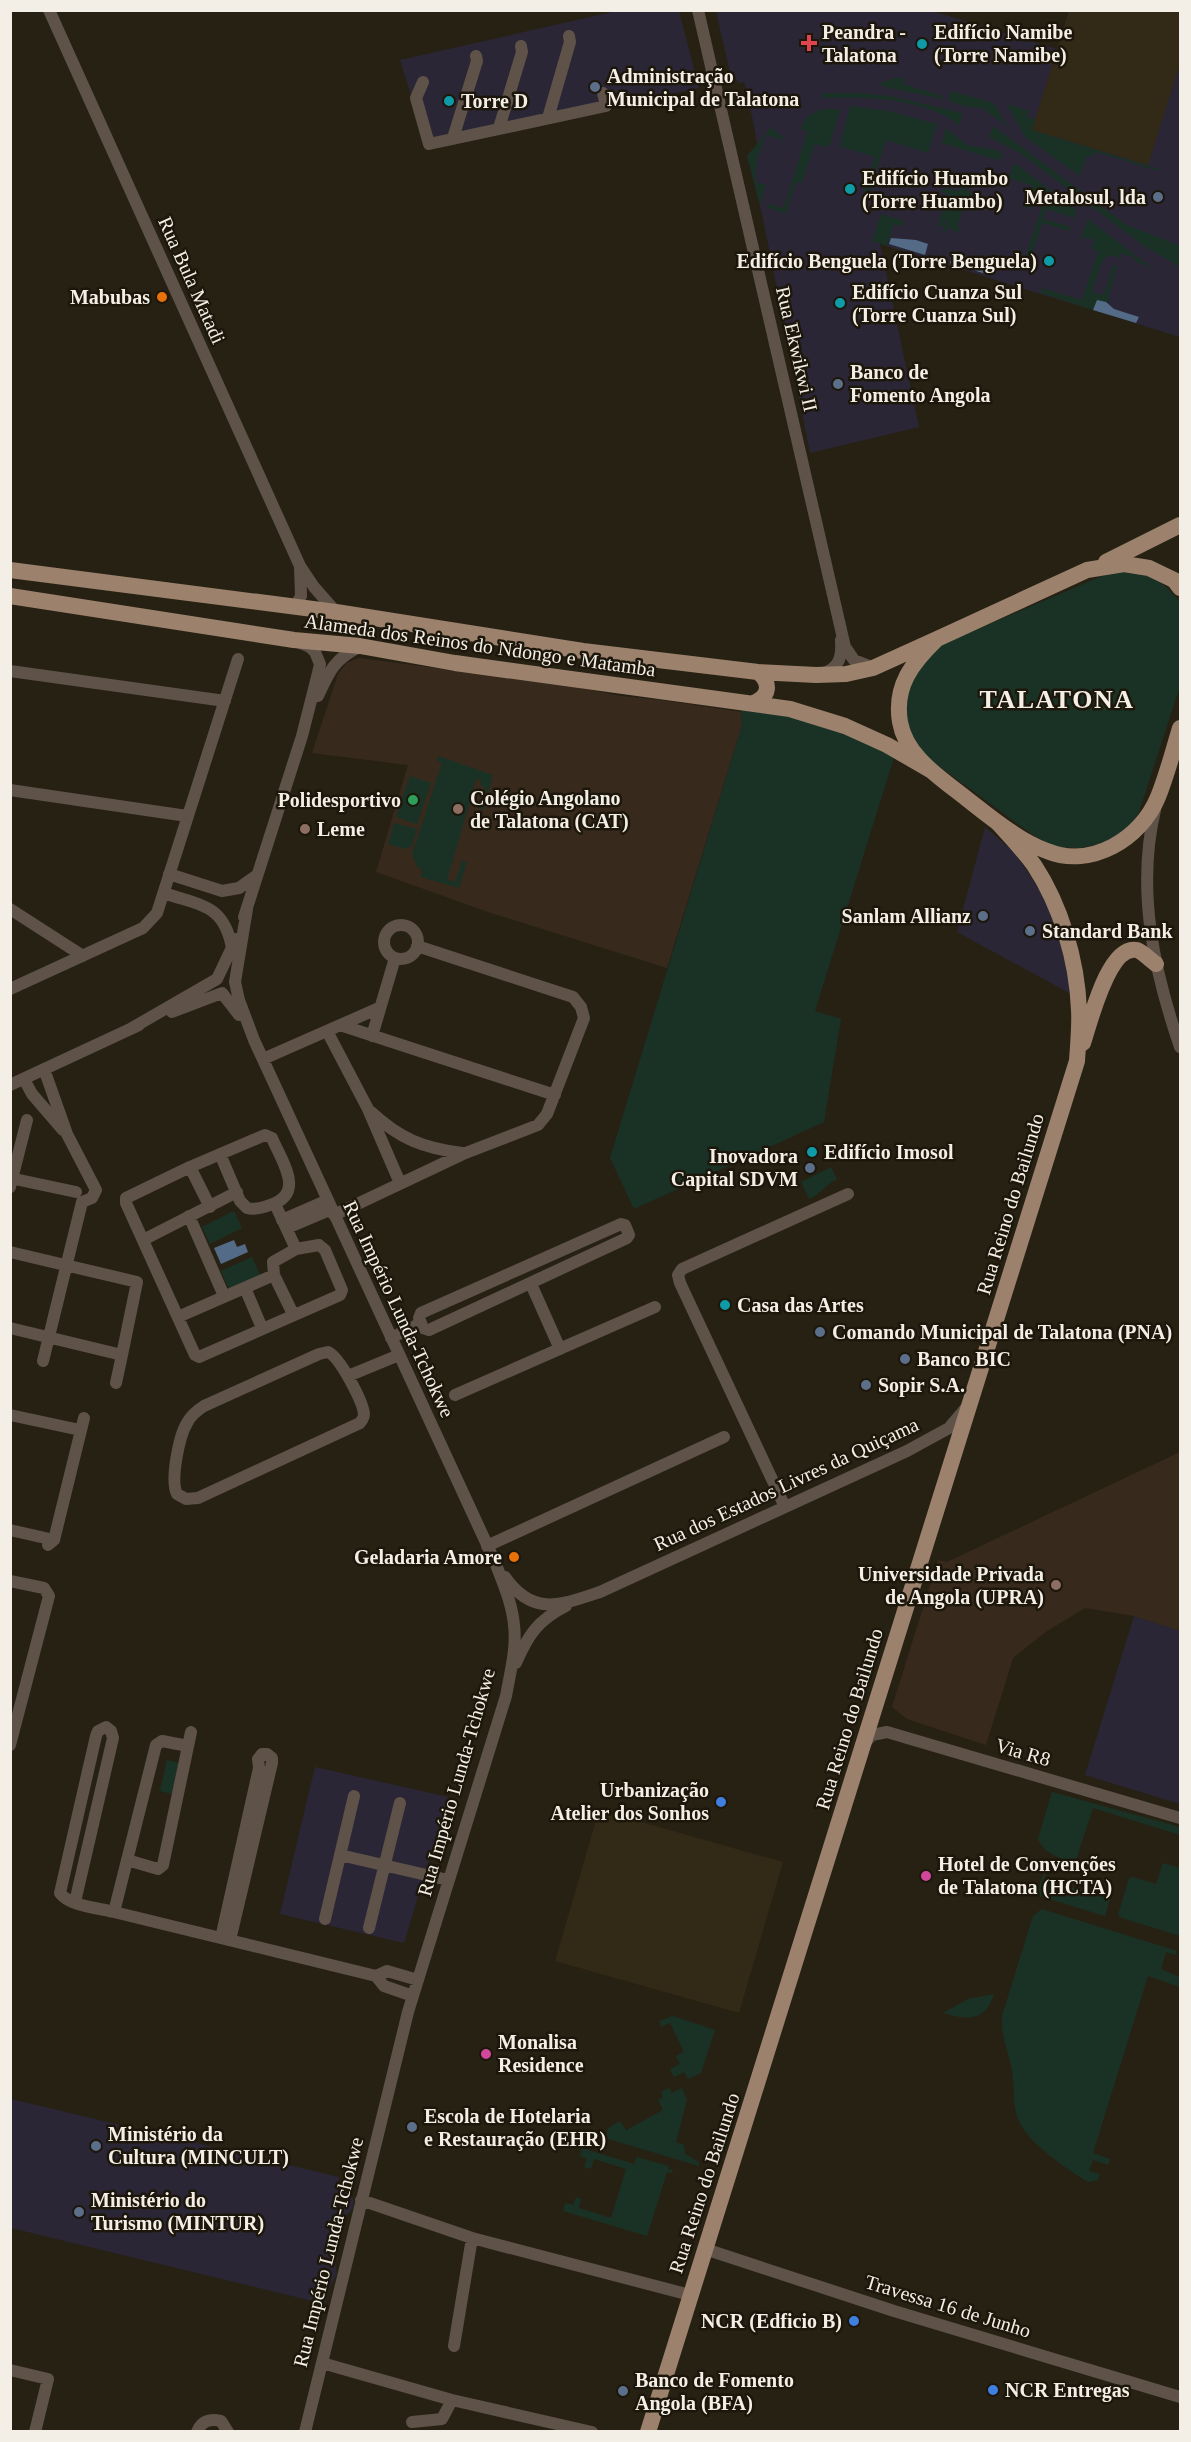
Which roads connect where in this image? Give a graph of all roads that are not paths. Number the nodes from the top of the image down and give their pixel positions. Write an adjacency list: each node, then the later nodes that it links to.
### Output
1 (49, 10): 12 (street, Rua Bula Matadi)
2 (698, 10): 21 (street, Rua Ekwikwi II)
3 (568, 36): 8 (street)
4 (521, 46): 9 (street)
5 (476, 56): 10 (street)
6 (423, 82): 10 (street)
7 (603, 93): 8 (street)
8 (548, 118): 9 (street)
9 (499, 128): 10 (street)
10 (453, 138)
11 (1180, 525): 14 (main road)
12 (300, 566): 18 (street, Rua Bula Matadi); 19 (street, Rua Bula Matadi)
13 (10, 570): 16 (main road, Alameda dos Reinos do Ndongo e Matamba)
14 (1088, 570): 15 (main road); 23 (main road, Alameda dos Reinos do Ndongo e Matamba)
15 (1180, 588)
16 (164, 589): 18 (main road, Alameda dos Reinos do Ndongo e Matamba); 20 (main road)
17 (10, 596): 20 (main road, Alameda dos Reinos do Ndongo e Matamba)
18 (295, 607): 19 (main road, Alameda dos Reinos do Ndongo e Matamba)
19 (336, 612): 22 (main road, Alameda dos Reinos do Ndongo e Matamba)
20 (160, 619): 24 (main road, Alameda dos Reinos do Ndongo e Matamba)
21 (841, 627): 28 (street, Rua Ekwikwi II); 31 (street, Rua Ekwikwi II)
22 (443, 629): 27 (main road); 30 (main road, Alameda dos Reinos do Ndongo e Matamba)
23 (936, 639): 28 (main road, Alameda dos Reinos do Ndongo e Matamba); 36 (main road)
24 (294, 640): 25 (main road, Alameda dos Reinos do Ndongo e Matamba); 34 (street, Rua Império Lunda-Tchokwe)
25 (360, 646): 27 (main road, Alameda dos Reinos do Ndongo e Matamba); 34 (street, Rua Império Lunda-Tchokwe)
26 (238, 659): 32 (street)
27 (435, 659): 33 (main road, Alameda dos Reinos do Ndongo e Matamba)
28 (873, 668): 31 (main road, Alameda dos Reinos do Ndongo e Matamba)
29 (10, 671): 32 (street)
30 (758, 672): 31 (main road, Alameda dos Reinos do Ndongo e Matamba); 33 (main road)
31 (816, 675)
32 (225, 701): 39 (street)
33 (754, 703): 36 (main road, Alameda dos Reinos do Ndongo e Matamba)
34 (306, 725): 42 (street, Rua Império Lunda-Tchokwe)
35 (1180, 728): 38 (main road)
36 (932, 771): 40 (main road)
37 (10, 790): 39 (street)
38 (1157, 799): 40 (main road); 52 (street)
39 (187, 816): 41 (street)
40 (998, 822): 65 (main road, Rua Reino do Bailundo)
41 (169, 874): 43 (street); 44 (street)
42 (256, 876): 43 (street); 46 (street, Rua Império Lunda-Tchokwe)
43 (222, 891): 47 (street)
44 (164, 893): 47 (street); 50 (street)
45 (10, 909): 50 (street)
46 (247, 909): 49 (street, Rua Império Lunda-Tchokwe); 54 (street, Rua Império Lunda-Tchokwe)
47 (215, 910): 49 (street)
48 (417, 946): 51 (street); 51 (street); 71 (street)
49 (232, 948): 53 (street, Rua Império Lunda-Tchokwe)
50 (83, 956): 55 (street)
51 (395, 958): 57 (street)
52 (1156, 964): 63 (street); 65 (main road)
53 (217, 979): 54 (street); 56 (street, Rua Império Lunda-Tchokwe); 59 (street)
54 (235, 982): 56 (street); 62 (street, Rua Império Lunda-Tchokwe)
55 (10, 989)
56 (222, 993): 59 (street); 62 (street, Rua Império Lunda-Tchokwe)
57 (379, 1008): 58 (street); 61 (street)
58 (340, 1025): 60 (street); 61 (street)
59 (132, 1028): 66 (street)
60 (327, 1031): 64 (street); 72 (street)
61 (372, 1036): 71 (street)
62 (254, 1040): 64 (street, Rua Império Lunda-Tchokwe)
63 (1180, 1047)
64 (262, 1059): 85 (street, Rua Império Lunda-Tchokwe)
65 (1077, 1061): 110 (main road, Rua Reino do Bailundo)
66 (44, 1069): 67 (street); 69 (street)
67 (24, 1079): 68 (street); 70 (street)
68 (10, 1085)
69 (51, 1085): 70 (street); 74 (street)
70 (32, 1094): 74 (street)
71 (555, 1095): 76 (street)
72 (368, 1109): 76 (street); 79 (street)
73 (27, 1120): 78 (street)
74 (68, 1134): 80 (street)
75 (220, 1154): 77 (street); 81 (street); 83 (street)
76 (463, 1154): 79 (street)
77 (190, 1167): 84 (street); 88 (street)
78 (11, 1181): 80 (street)
79 (400, 1183): 85 (street)
80 (84, 1188): 91 (street)
81 (237, 1192): 83 (street); 84 (street)
82 (848, 1194): 114 (street)
83 (275, 1204): 87 (street)
84 (210, 1207): 86 (street)
85 (331, 1208): 87 (street); 103 (street, Rua Império Lunda-Tchokwe)
86 (189, 1216): 88 (street); 95 (street)
87 (285, 1224): 89 (street)
88 (143, 1240): 98 (street)
89 (296, 1249): 92 (street); 97 (street)
90 (10, 1252): 91 (street)
91 (67, 1264): 102 (street); 105 (street)
92 (274, 1275): 94 (street); 97 (street)
93 (531, 1284): 99 (street); 99 (street); 104 (street)
94 (245, 1288): 95 (street); 101 (street)
95 (224, 1296): 98 (street)
96 (655, 1307): 104 (street)
97 (293, 1314): 101 (street)
98 (177, 1317): 101 (street)
99 (421, 1323): 103 (street)
100 (10, 1328): 102 (street)
101 (262, 1328)
102 (49, 1336): 105 (street); 107 (street)
103 (391, 1338): 106 (street, Rua Império Lunda-Tchokwe)
104 (560, 1349): 111 (street)
105 (122, 1355): 109 (street)
106 (399, 1355): 108 (street); 116 (street, Rua Império Lunda-Tchokwe)
107 (43, 1362)
108 (348, 1376): 108 (street)
109 (116, 1383)
110 (973, 1393): 114 (street, Rua dos Estados Livres da Quiçama); 124 (main road, Rua Reino do Bailundo)
111 (454, 1395)
112 (10, 1415): 115 (street)
113 (724, 1437): 116 (street)
114 (785, 1507): 119 (street, Rua dos Estados Livres da Quiçama)
115 (10, 1530)
116 (487, 1546): 117 (street, Rua Império Lunda-Tchokwe)
117 (495, 1562): 119 (street, Rua dos Estados Livres da Quiçama); 120 (street, Rua Império Lunda-Tchokwe)
118 (10, 1581): 122 (street)
119 (600, 1592): 120 (street, Rua dos Estados Livres da Quiçama)
120 (506, 1696): 131 (street, Rua Império Lunda-Tchokwe)
121 (191, 1732): 123 (street)
122 (10, 1745)
123 (188, 1746): 129 (street); 129 (street)
124 (861, 1750): 127 (street, Via R8); 142 (main road, Rua Reino do Bailundo)
125 (354, 1796): 128 (street)
126 (400, 1803): 130 (street)
127 (1180, 1818)
128 (340, 1854): 130 (street); 134 (street)
129 (127, 1860): 133 (street)
130 (385, 1865): 131 (street); 135 (street)
131 (448, 1880): 138 (street, Rua Império Lunda-Tchokwe)
132 (75, 1902): 132 (street); 133 (street)
133 (114, 1912): 136 (street)
134 (325, 1919)
135 (369, 1928)
136 (225, 1939): 136 (street); 137 (street)
137 (376, 1976): 138 (street); 139 (street)
138 (418, 1980): 139 (street, Rua Império Lunda-Tchokwe)
139 (413, 1996): 140 (street, Rua Império Lunda-Tchokwe)
140 (361, 2199): 141 (street); 145 (street, Rua Império Lunda-Tchokwe)
141 (472, 2238): 143 (street); 144 (street)
142 (705, 2249): 143 (main road, Rua Reino do Bailundo); 147 (street, Travessa 16 de Junho)
143 (690, 2295): 156 (main road, Rua Reino do Bailundo)
144 (454, 2346)
145 (322, 2363): 148 (street); 154 (street, Rua Império Lunda-Tchokwe)
146 (10, 2370): 151 (street)
147 (1180, 2397)
148 (452, 2400): 149 (street); 150 (street)
149 (412, 2422)
150 (531, 2425): 155 (street)
151 (35, 2432)
152 (196, 2432): 153 (street)
153 (228, 2432)
154 (305, 2432)
155 (592, 2432)
156 (648, 2432)

